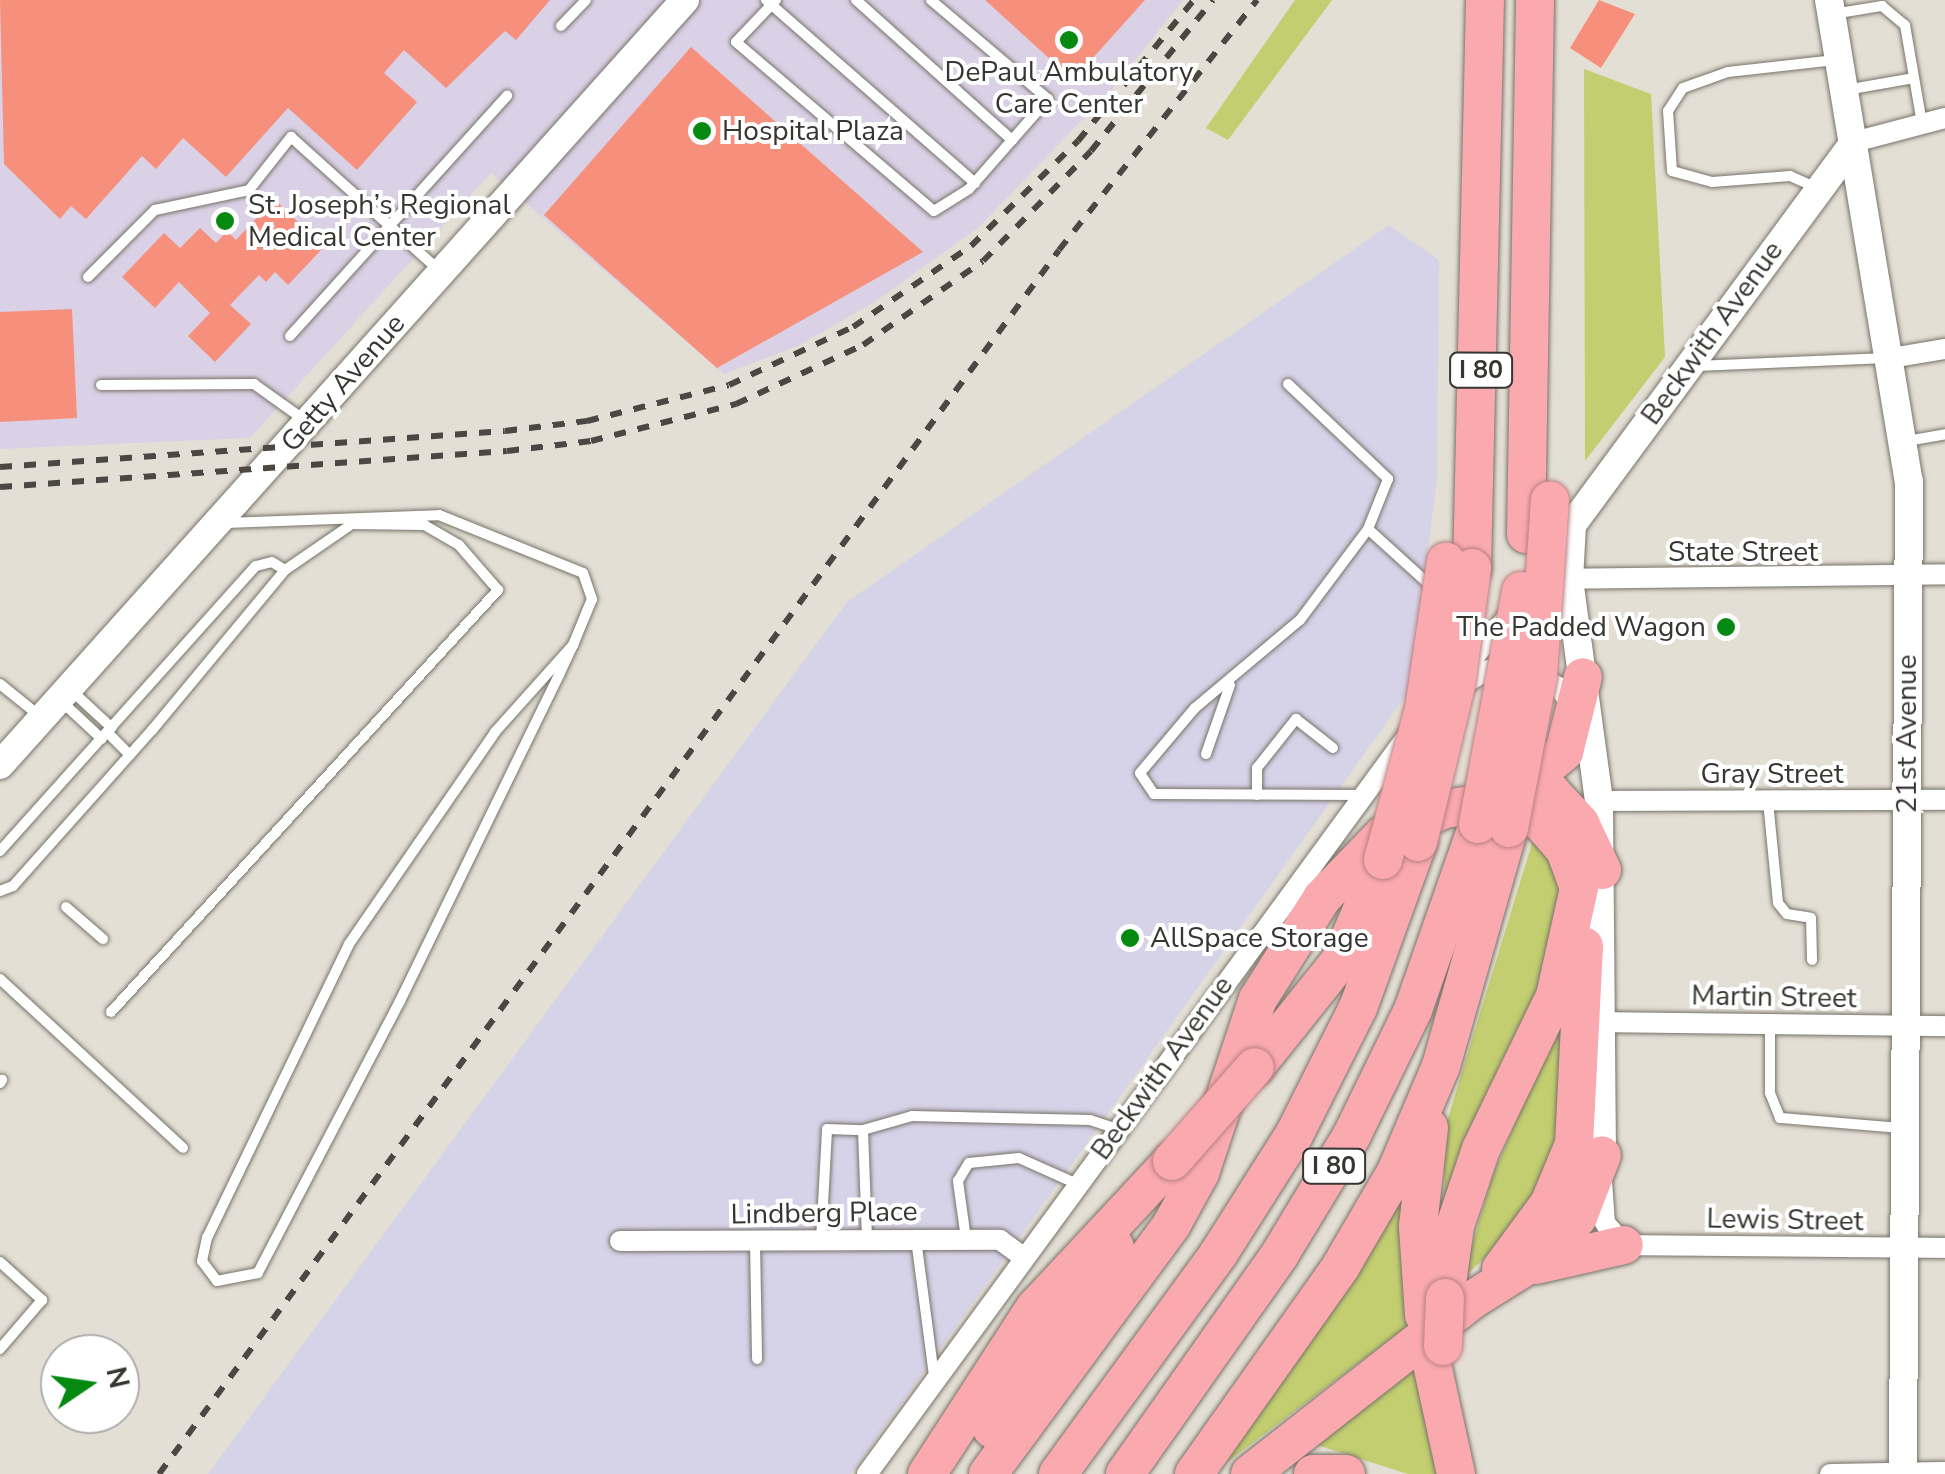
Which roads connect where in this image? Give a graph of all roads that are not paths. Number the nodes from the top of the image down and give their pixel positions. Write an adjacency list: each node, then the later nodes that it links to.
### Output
1 (586, 0): 9 (lane)
2 (685, 0): 21 (street, Getty Avenue)
3 (856, 0): 16 (lane)
4 (930, 0): 16 (lane)
5 (1484, 0): 36 (highway, I 80)
6 (1535, 0): 27 (highway, I 80)
7 (771, 2): 18 (lane); 18 (lane)
8 (1830, 7): 10 (street, 21st Avenue); 11 (lane)
9 (561, 26)
10 (1840, 61): 12 (street, 21st Avenue); 19 (lane)
11 (1914, 78): 12 (lane); 15 (lane)
12 (1845, 90): 17 (street, 21st Avenue)
13 (507, 96): 20 (lane)
14 (1945, 118): 15 (street)
15 (1922, 122): 17 (street)
16 (1012, 140): 18 (lane)
17 (1854, 142): 19 (street, Beckwith Avenue); 25 (street, 21st Avenue)
18 (975, 183)
19 (1818, 188): 26 (street, Beckwith Avenue)
20 (392, 227): 21 (lane); 22 (lane); 23 (lane)
21 (441, 271): 30 (street, Getty Avenue)
22 (88, 278)
23 (290, 336)
24 (1945, 349): 25 (street)
25 (1891, 358): 26 (lane); 32 (street, 21st Avenue)
26 (1689, 366): 33 (street, Beckwith Avenue)
27 (1532, 371): 33 (highway); 62 (highway, I 80, bridge)
28 (101, 384): 30 (lane)
29 (1288, 384): 35 (lane)
30 (308, 423): 34 (street, Getty Avenue)
31 (1945, 434): 32 (lane)
32 (1905, 441): 40 (street, 21st Avenue)
33 (1561, 513): 39 (street, Beckwith Avenue); 41 (street); 62 (highway, bridge)
34 (218, 524): 42 (lane); 48 (street, Getty Avenue)
35 (1368, 530): 43 (lane); 46 (lane)
36 (1459, 565): 82 (highway, bridge); 107 (highway, I 80, bridge)
37 (285, 570): 50 (lane); 52 (lane); 71 (lane)
38 (1945, 574): 40 (street, State Street)
39 (1541, 577): 41 (street, State Street); 43 (street, Beckwith Avenue)
40 (1908, 579): 41 (street, State Street); 61 (street, 21st Avenue)
41 (1570, 580): 44 (street)
42 (573, 646): 42 (lane)
43 (1482, 646): 47 (street, Beckwith Avenue)
44 (1582, 677): 49 (highway); 59 (street)
45 (0, 684): 48 (lane)
46 (1230, 684): 53 (lane); 56 (lane)
47 (1439, 698): 49 (street); 57 (street, Beckwith Avenue)
48 (57, 702): 50 (lane); 54 (street, Getty Avenue)
49 (1577, 716): 55 (highway)
50 (107, 733): 52 (lane); 63 (lane)
51 (1333, 748): 56 (lane)
52 (130, 754): 66 (lane)
53 (1206, 754)
54 (0, 765)
55 (1526, 784): 64 (highway); 65 (highway)
56 (1256, 795): 57 (lane)
57 (1363, 795): 78 (street, Beckwith Avenue)
58 (1945, 800): 61 (street, Gray Street)
59 (1600, 801): 60 (street, Gray Street); 65 (street)
60 (1768, 801): 61 (street, Gray Street); 69 (lane)
61 (1906, 803): 75 (street, 21st Avenue)
62 (1494, 826): 76 (highway); 108 (highway, I 80)
63 (0, 851)
64 (1342, 872): 65 (highway); 106 (highway)
65 (1590, 879): 72 (street); 96 (highway); 96 (highway)
66 (0, 891)
67 (66, 907): 68 (lane)
68 (103, 940)
69 (1812, 960)
70 (0, 979): 80 (lane)
71 (111, 1012)
72 (1602, 1022): 73 (street, Martin Street); 81 (street)
73 (1770, 1024): 75 (street, Martin Street); 77 (lane)
74 (1945, 1026): 75 (street, Martin Street)
75 (1905, 1028): 77 (street, 21st Avenue)
76 (1442, 1066): 96 (highway); 109 (highway)
77 (1905, 1128): 91 (street, 21st Avenue)
78 (1117, 1129): 79 (lane); 83 (street, Beckwith Avenue)
79 (863, 1130): 86 (lane); 88 (lane)
80 (184, 1148)
81 (1602, 1154): 90 (street); 95 (highway)
82 (1172, 1161): 104 (highway); 105 (highway)
83 (1077, 1184): 87 (lane); 93 (street, Beckwith Avenue)
84 (916, 1238): 86 (street, Lindberg Place); 87 (street, Lindberg Place); 99 (lane)
85 (620, 1240): 89 (street, Lindberg Place)
86 (867, 1240): 88 (street, Lindberg Place)
87 (966, 1240): 93 (street, Lindberg Place)
88 (822, 1241): 89 (street, Lindberg Place)
89 (755, 1242): 98 (lane)
90 (1624, 1245): 91 (street, Lewis Street); 95 (highway)
91 (1904, 1248): 92 (street, Lewis Street); 102 (street, 21st Avenue)
92 (1945, 1248)
93 (1023, 1257): 99 (street, Beckwith Avenue)
94 (0, 1262): 97 (lane)
95 (1524, 1269): 96 (highway)
96 (1443, 1323): 100 (highway); 110 (highway)
97 (0, 1349)
98 (757, 1359)
99 (935, 1381): 103 (street, Beckwith Avenue)
100 (1453, 1457)
101 (1945, 1472): 102 (street)
102 (1903, 1473): 113 (street)
103 (867, 1474)
104 (927, 1474)
105 (962, 1474)
106 (988, 1474)
107 (1058, 1474)
108 (1125, 1474)
109 (1194, 1474)
110 (1250, 1474)
111 (1313, 1474): 112 (highway)
112 (1346, 1474)
113 (1830, 1474)

